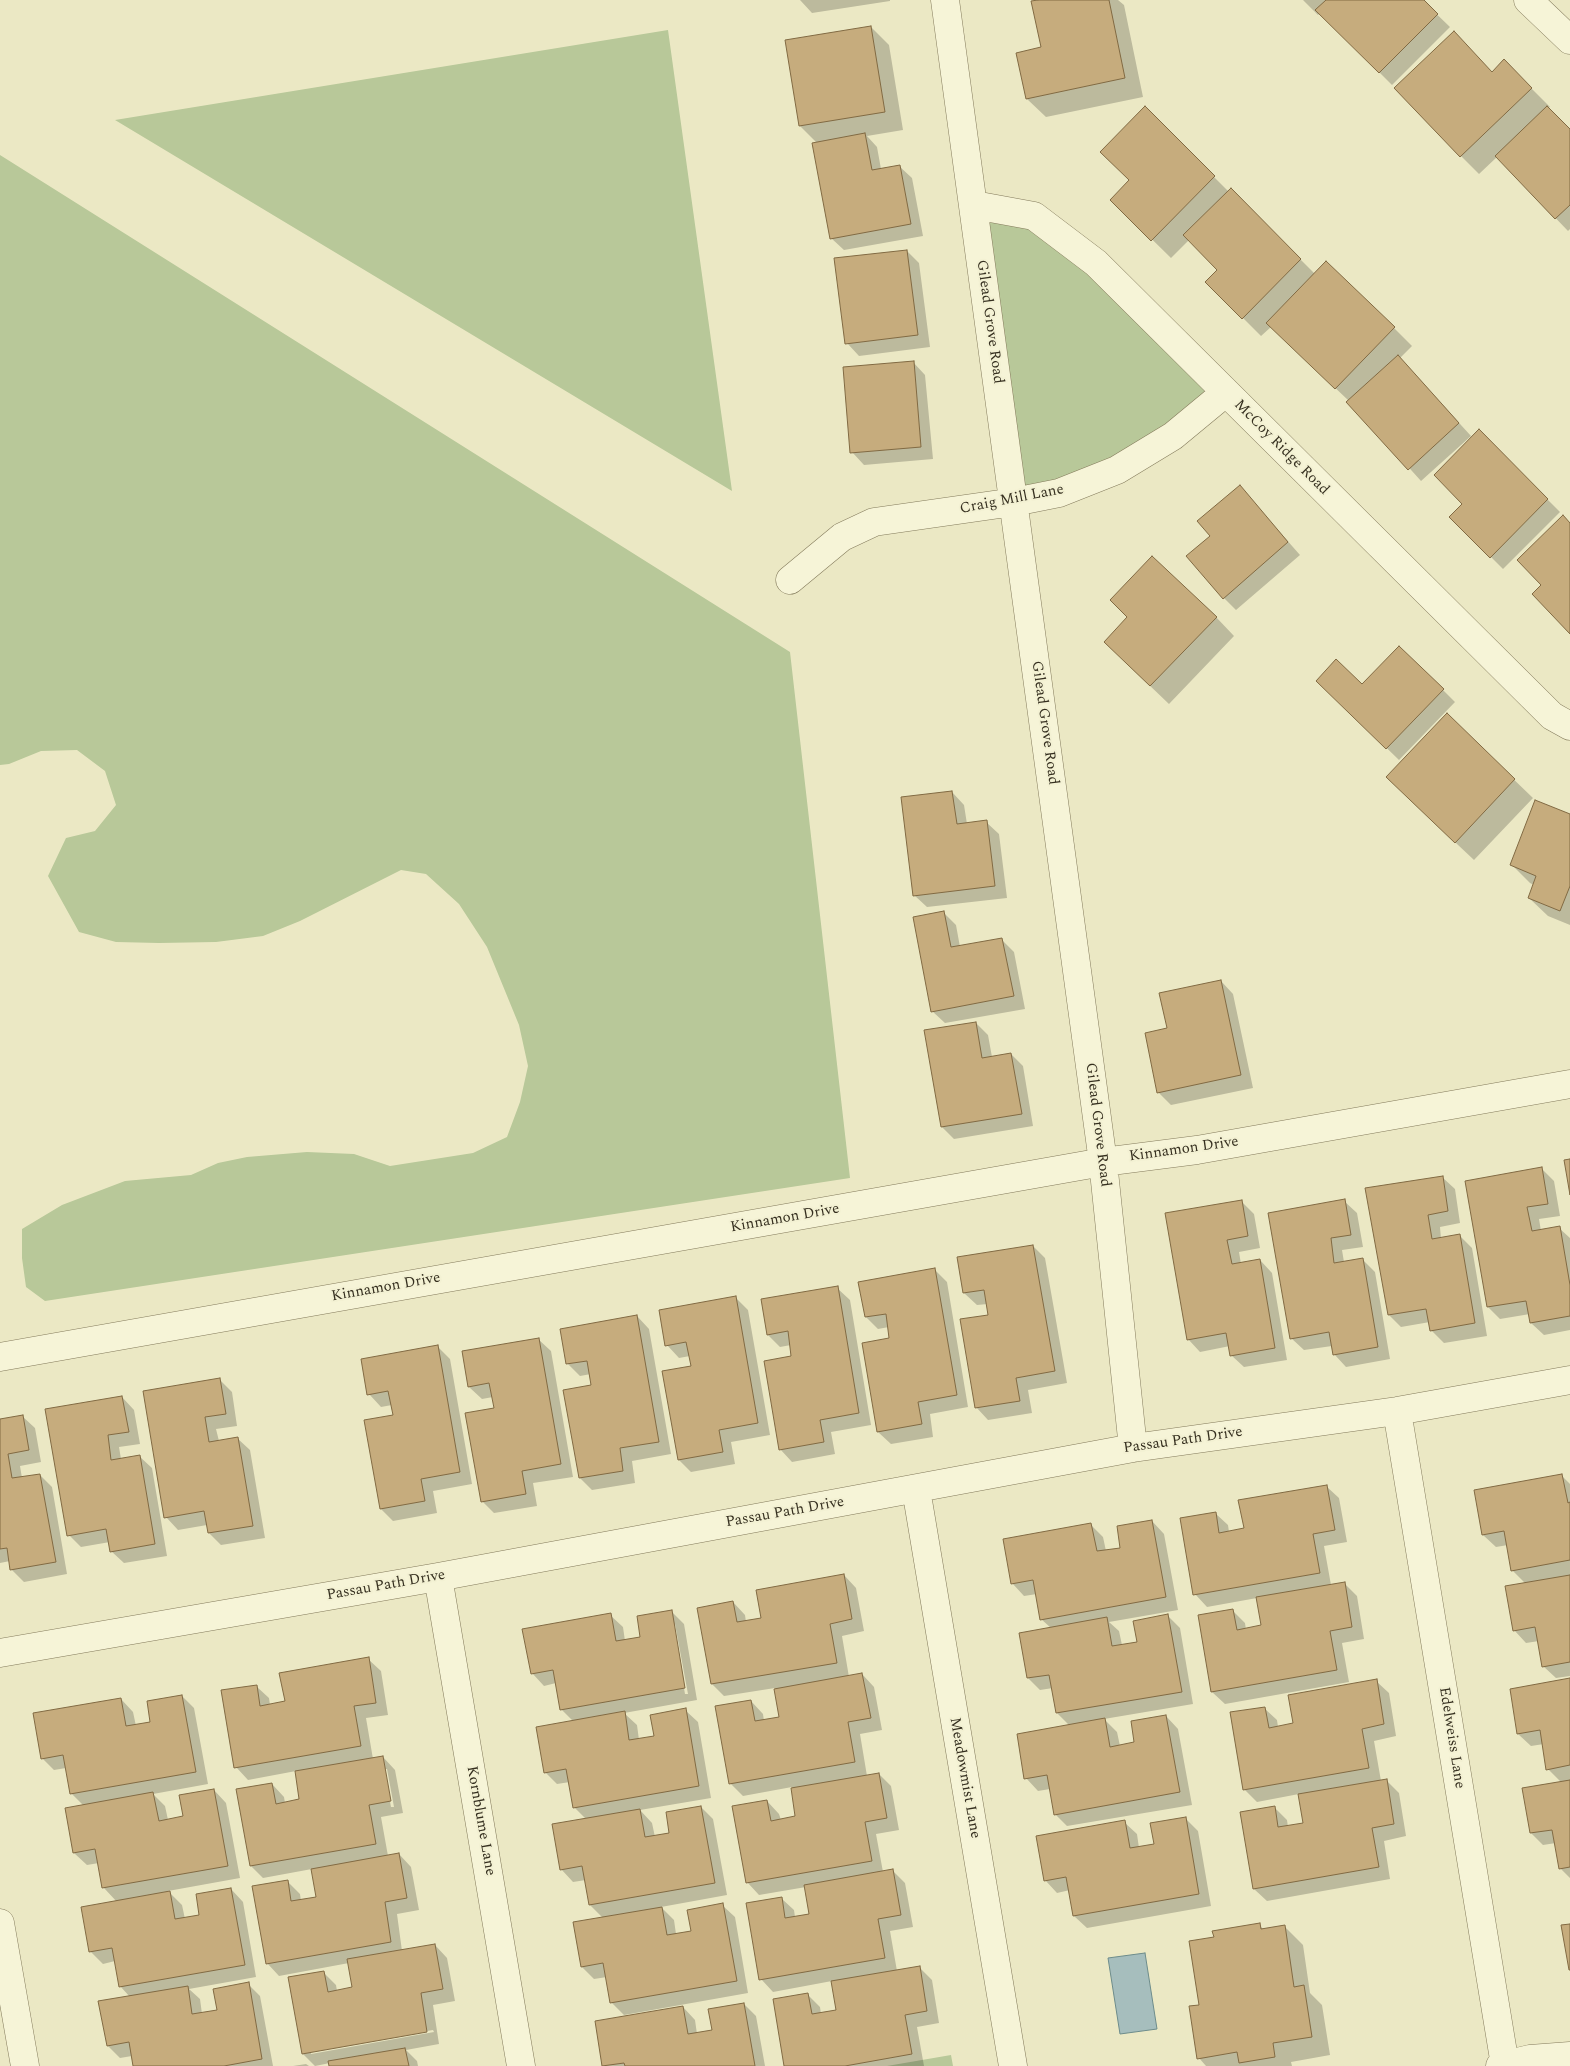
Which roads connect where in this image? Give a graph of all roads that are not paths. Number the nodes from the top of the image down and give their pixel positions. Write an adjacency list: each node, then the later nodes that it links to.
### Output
1 (945, 0): 4 (street, Gilead Grove Road)
2 (1528, 0): 3 (street)
3 (1570, 40)
4 (974, 205): 5 (street, McCoy Ridge Road); 6 (street, Gilead Grove Road)
5 (1225, 393): 6 (street, Craig Mill Lane); 8 (street, McCoy Ridge Road)
6 (1014, 502): 7 (street, Craig Mill Lane); 10 (street, Gilead Grove Road)
7 (790, 580)
8 (1570, 726)
9 (1570, 1084): 10 (street, Kinnamon Drive)
10 (1103, 1162): 11 (street, Kinnamon Drive); 14 (street, Gilead Grove Road)
11 (0, 1357)
12 (1570, 1380): 13 (street, Passau Path Drive)
13 (1397, 1411): 14 (street, Passau Path Drive); 21 (street, Edelweiss Lane)
14 (1133, 1448): 15 (street, Passau Path Drive)
15 (916, 1489): 16 (street, Passau Path Drive); 24 (street, Meadowmist Lane)
16 (438, 1577): 17 (street, Passau Path Drive); 23 (street, Kornblume Lane)
17 (0, 1653)
18 (0, 1923): 22 (street)
19 (1570, 2056): 21 (street)
20 (1570, 2062): 25 (street)
21 (1502, 2065)
22 (25, 2066)
23 (521, 2066)
24 (1013, 2066)
25 (1560, 2066)

